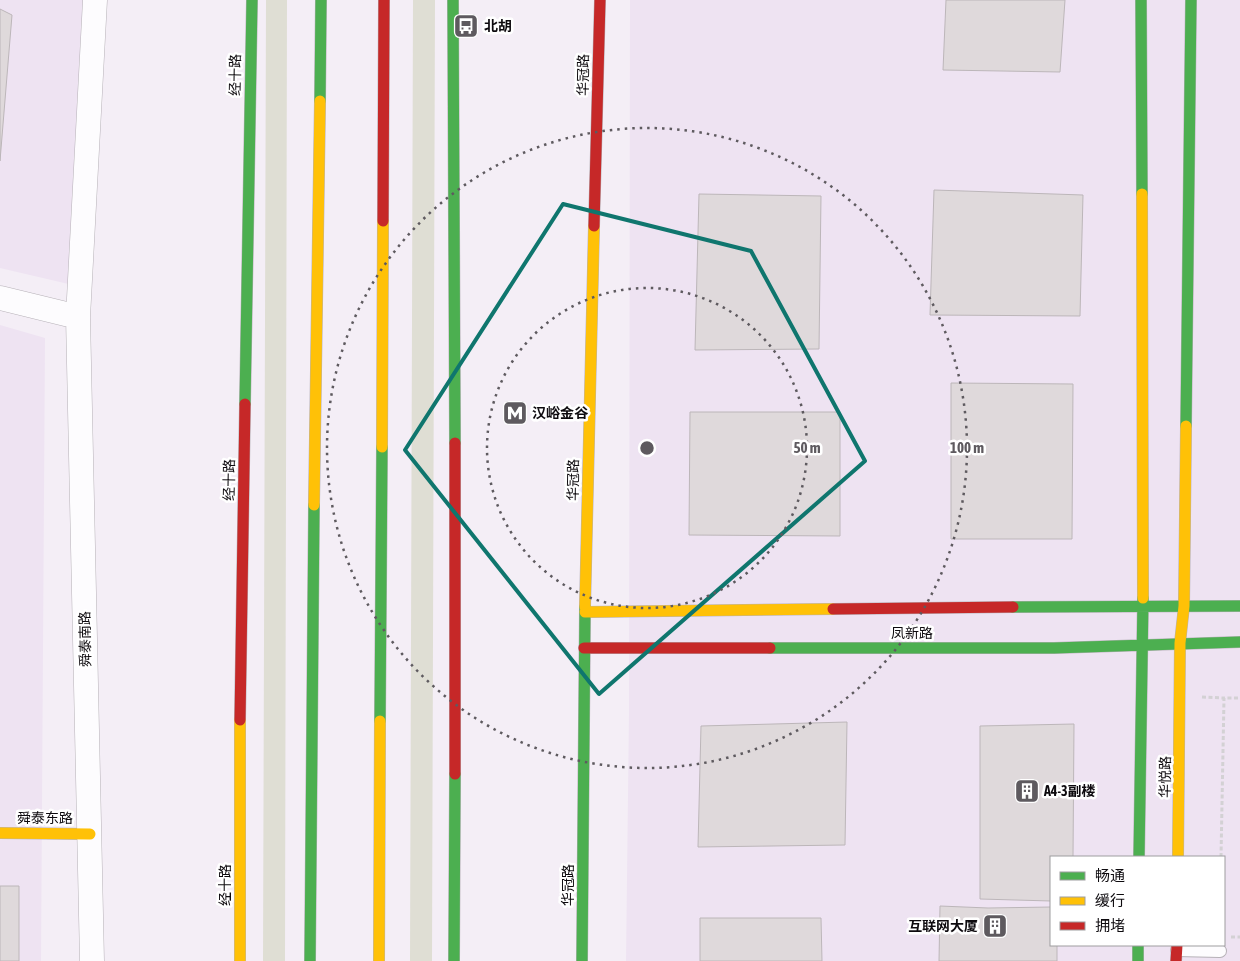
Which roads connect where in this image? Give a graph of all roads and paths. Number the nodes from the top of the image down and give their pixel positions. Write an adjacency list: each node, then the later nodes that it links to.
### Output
1 (96, 0): 10 (street, 舜泰南路)
2 (252, 0): 29 (main road, 经十路)
3 (321, 0): 30 (main road)
4 (384, 0): 31 (main road)
5 (453, 0): 32 (main road)
6 (600, 0): 14 (main road, 华冠路)
7 (1141, 0): 11 (main road)
8 (1191, 0): 12 (main road, 华悦路)
9 (0, 298): 10 (street)
10 (78, 317): 21 (street, 舜泰南路)
11 (1143, 606): 12 (main road, 凤新路); 14 (main road, 凤新路); 17 (main road)
12 (1184, 606): 13 (main road, 凤新路); 16 (main road, 华悦路)
13 (1240, 606)
14 (585, 612): 18 (main road, 华冠路)
15 (1240, 642): 16 (main road, 凤新路)
16 (1180, 644): 17 (main road, 凤新路); 23 (main road, 华悦路)
17 (1141, 646): 18 (main road, 凤新路); 22 (main road)
18 (584, 648): 33 (main road, 华冠路)
19 (1240, 698): 24 (path)
20 (0, 833): 21 (main road, 舜泰东路)
21 (90, 834): 28 (street, 舜泰南路)
22 (1139, 856)
23 (1178, 856)
24 (1221, 856)
25 (1138, 946): 34 (main road)
26 (1220, 951): 27 (lane)
27 (1177, 952)
28 (92, 961)
29 (240, 961)
30 (310, 961)
31 (379, 961)
32 (454, 961)
33 (582, 961)
34 (1138, 961)

